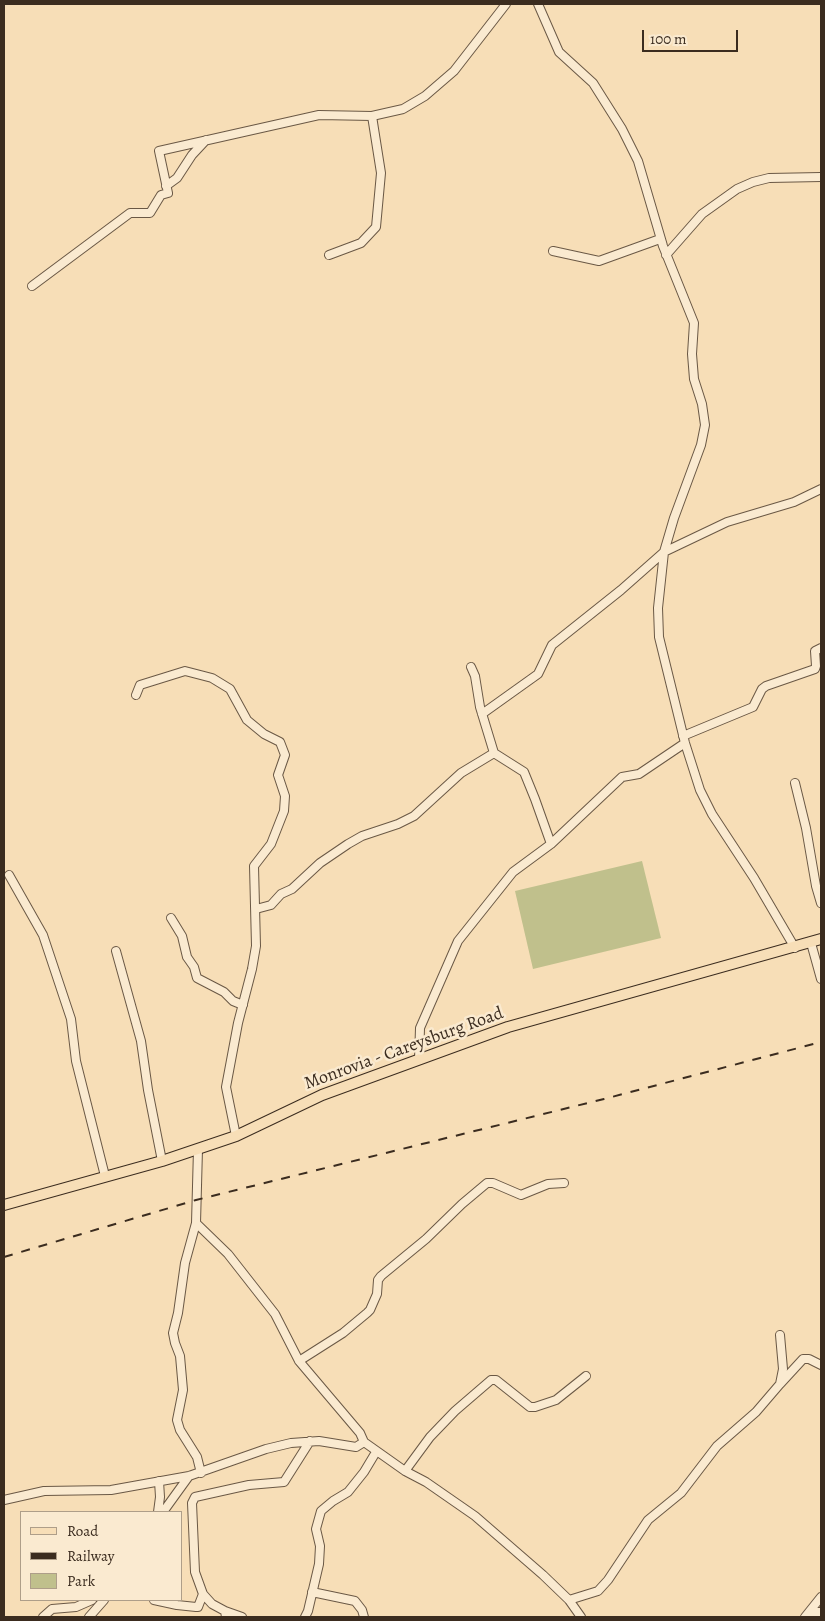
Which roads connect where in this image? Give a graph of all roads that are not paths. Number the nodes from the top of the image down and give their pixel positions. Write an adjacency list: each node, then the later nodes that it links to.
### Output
1 (506, 4): 3 (street)
2 (538, 4): 7 (street)
3 (372, 116): 4 (street); 9 (street)
4 (206, 140): 6 (street); 6 (street)
5 (821, 177): 10 (street)
6 (166, 186): 11 (street)
7 (660, 239): 8 (street); 10 (street)
8 (553, 251)
9 (329, 255)
10 (666, 255): 13 (street)
11 (32, 286)
12 (821, 489): 13 (street)
13 (664, 552): 17 (street); 18 (street)
14 (821, 648): 18 (street)
15 (471, 668): 17 (street)
16 (136, 695): 24 (street)
17 (482, 714): 19 (street)
18 (684, 739): 21 (street); 28 (street)
19 (494, 753): 21 (street); 24 (street)
20 (795, 783): 23 (street)
21 (550, 844): 32 (street)
22 (9, 875): 36 (street)
23 (821, 903)
24 (256, 909): 31 (street)
25 (170, 918): 31 (street)
26 (821, 939): 27 (main road, Monrovia - Careysburg Road)
27 (811, 943): 28 (main road, Monrovia - Careysburg Road); 30 (street)
28 (796, 948): 32 (main road, Monrovia - Careysburg Road)
29 (116, 951): 35 (street)
30 (821, 979)
31 (243, 1005): 33 (street)
32 (419, 1060): 33 (main road, Monrovia - Careysburg Road)
33 (236, 1136): 34 (main road, Monrovia - Careysburg Road)
34 (198, 1149): 35 (main road, Monrovia - Careysburg Road); 39 (street)
35 (162, 1160): 36 (main road, Monrovia - Careysburg Road)
36 (105, 1176): 38 (main road, Monrovia - Careysburg Road)
37 (564, 1183): 41 (street)
38 (4, 1205)
39 (196, 1223): 41 (street); 49 (street)
40 (780, 1335): 44 (street)
41 (299, 1361): 46 (street)
42 (821, 1365): 44 (street)
43 (586, 1376): 48 (street)
44 (780, 1384): 58 (street)
45 (310, 1441): 46 (street); 49 (street); 56 (street)
46 (364, 1442): 47 (street)
47 (376, 1452): 48 (street); 55 (street)
48 (405, 1471): 58 (street)
49 (201, 1473): 50 (street)
50 (188, 1476): 51 (street); 54 (street)
51 (159, 1481): 52 (street); 53 (street)
52 (4, 1500)
53 (158, 1511)
54 (164, 1511)
55 (312, 1592): 68 (street); 69 (street)
56 (203, 1594): 61 (street); 63 (street)
57 (821, 1598): 64 (street)
58 (569, 1600): 70 (street)
59 (90, 1601): 65 (street)
60 (103, 1601): 66 (street)
61 (176, 1602)
62 (821, 1612): 64 (street)
63 (225, 1614): 67 (street)
64 (808, 1614)
65 (43, 1617)
66 (89, 1617)
67 (242, 1617)
68 (305, 1617)
69 (364, 1617)
70 (580, 1617)

